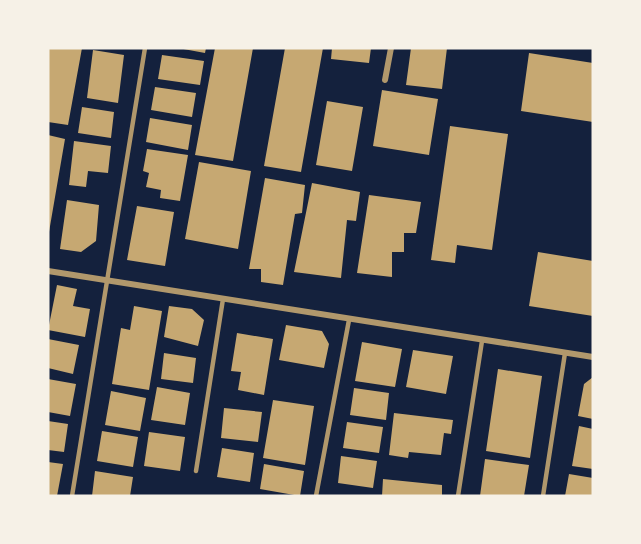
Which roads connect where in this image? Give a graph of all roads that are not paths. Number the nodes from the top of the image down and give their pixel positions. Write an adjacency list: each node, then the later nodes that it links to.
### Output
1 (145, 48): 5 (lane)
2 (391, 48): 3 (street)
3 (385, 80)
4 (48, 271): 5 (street)
5 (106, 280): 6 (street); 12 (lane)
6 (223, 299): 7 (street); 11 (lane)
7 (349, 320): 8 (street); 13 (lane)
8 (482, 341): 9 (street); 14 (lane)
9 (564, 353): 10 (street); 15 (lane)
10 (593, 357)
11 (196, 471)
12 (72, 496)
13 (316, 496)
14 (458, 496)
15 (543, 496)

